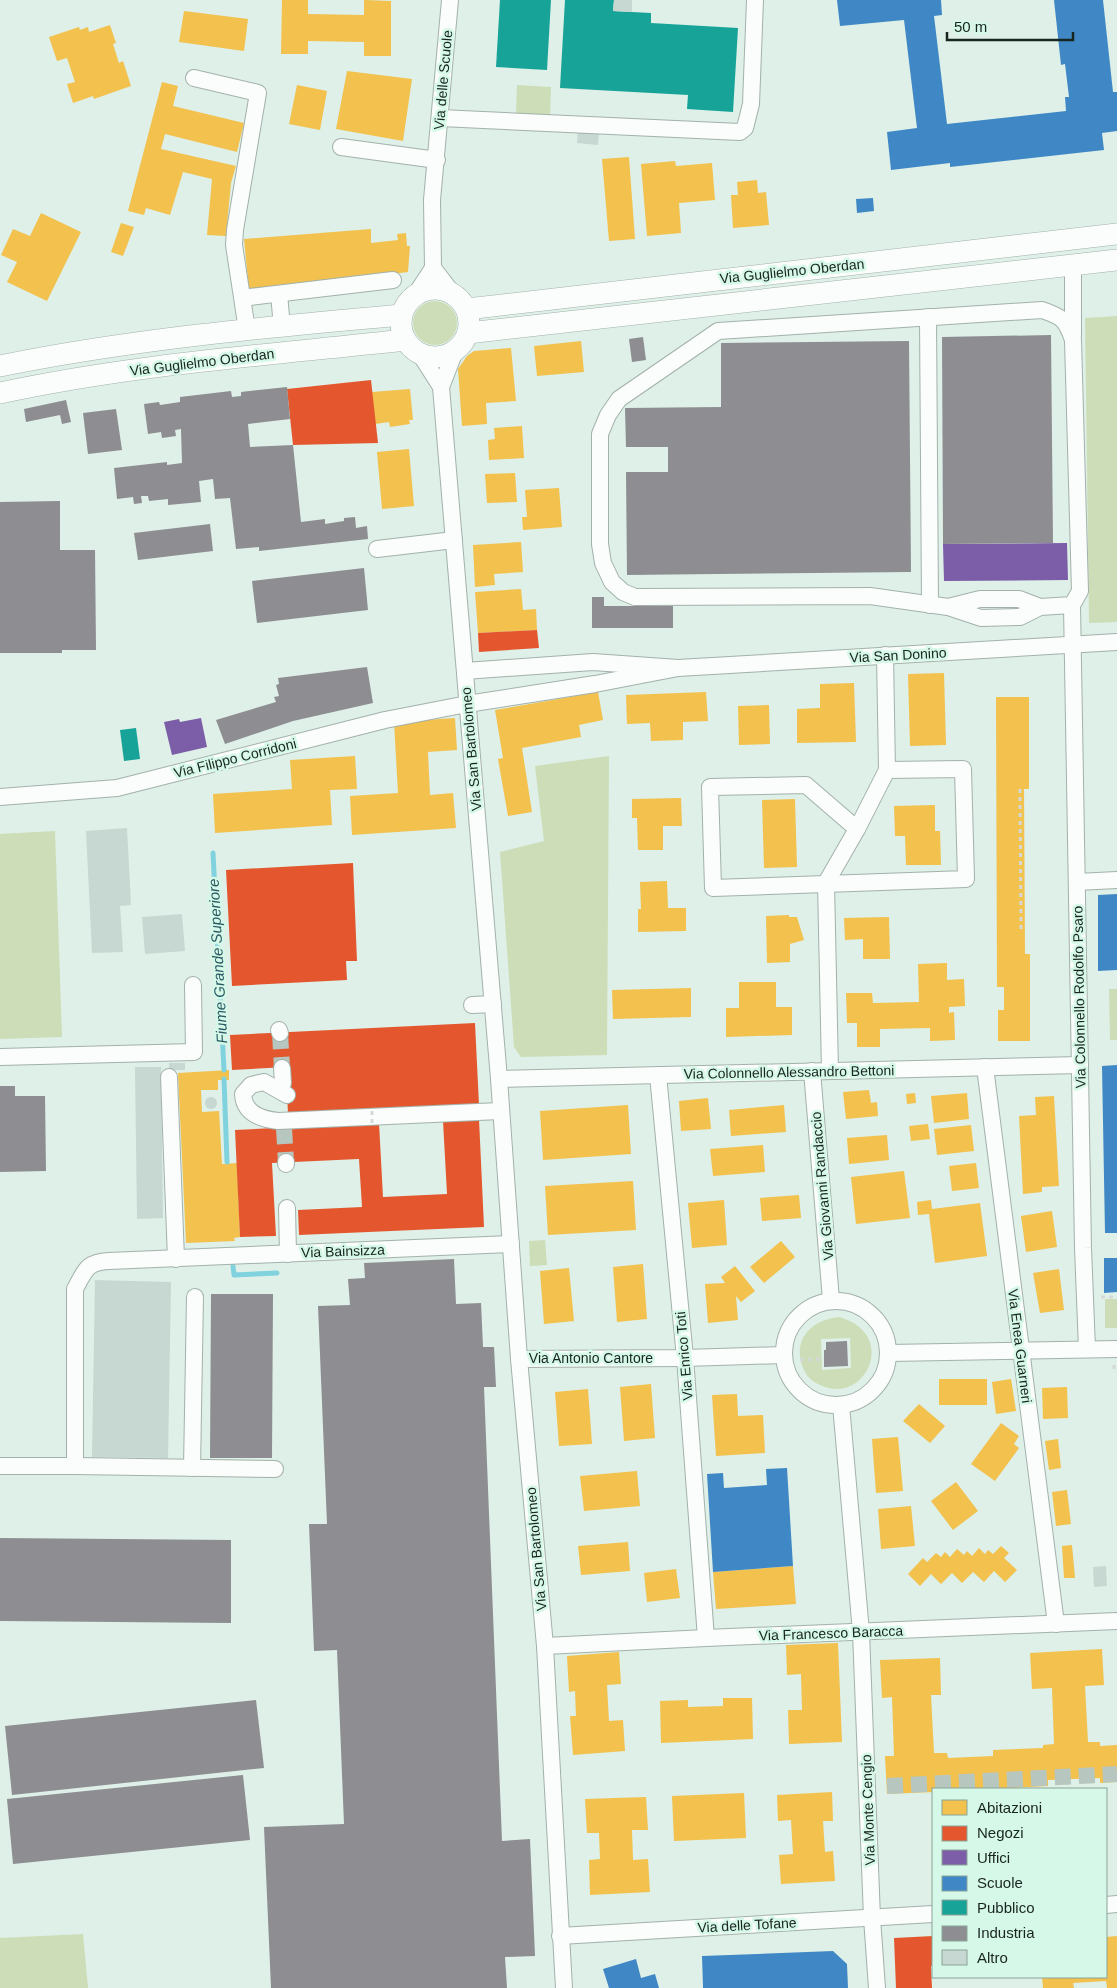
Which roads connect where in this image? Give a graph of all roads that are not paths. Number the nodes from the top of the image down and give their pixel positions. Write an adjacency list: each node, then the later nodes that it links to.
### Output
1 (450, 0): 4 (street, Via delle Scuole)
2 (755, 0): 4 (street)
3 (194, 78): 19 (street, Via Guglielmo Oberdan)
4 (440, 118): 6 (street, Via delle Scuole)
5 (341, 147): 6 (street)
6 (437, 160): 10 (street, Via delle Scuole)
7 (1117, 234): 15 (main road, Via Guglielmo Oberdan)
8 (1117, 260): 9 (main road, Via Guglielmo Oberdan)
9 (1072, 265): 20 (main road, Via Guglielmo Oberdan); 22 (street)
10 (432, 268): 13 (street); 15 (street)
11 (393, 280): 12 (street)
12 (279, 294): 14 (street); 18 (street)
13 (416, 294): 15 (main road, Via Guglielmo Oberdan); 16 (main road)
14 (250, 297)
15 (460, 301): 20 (main road)
16 (401, 316): 18 (main road, Via Guglielmo Oberdan); 21 (main road)
17 (928, 317): 22 (street); 30 (street); 30 (street)
18 (282, 327): 19 (main road, Via Guglielmo Oberdan)
19 (247, 330): 25 (main road, Via Guglielmo Oberdan)
20 (468, 333): 23 (main road)
21 (405, 340): 24 (main road); 27 (main road, Via Guglielmo Oberdan)
22 (1073, 340): 31 (street)
23 (455, 351): 24 (main road); 26 (street, Via San Bartolomeo)
24 (420, 354): 26 (street, Via San Bartolomeo)
25 (2, 361)
26 (441, 387): 28 (street, Via San Bartolomeo)
27 (0, 394)
28 (454, 540): 29 (street); 36 (street, Via San Bartolomeo)
29 (377, 549)
30 (930, 605): 31 (street)
31 (1072, 605): 33 (street, Via Colonnello Rodolfo Psaro)
32 (1117, 642): 33 (street, Via San Donino)
33 (1074, 644): 34 (street, Via San Donino); 42 (street, Via Colonnello Rodolfo Psaro)
34 (884, 655): 35 (street, Via San Donino); 38 (street)
35 (678, 668): 36 (street, Via San Donino); 37 (street, Via San Donino)
36 (465, 671): 37 (street, Via San Bartolomeo)
37 (467, 704): 39 (street, Via Filippo Corridoni); 45 (street, Via San Bartolomeo)
38 (887, 770): 40 (street); 43 (street)
39 (0, 797)
40 (857, 829): 43 (street); 43 (street)
41 (1117, 880): 42 (street)
42 (1076, 882): 48 (street, Via Colonnello Rodolfo Psaro)
43 (826, 884): 51 (street)
44 (193, 985): 47 (street)
45 (493, 1004): 46 (street); 54 (street, Via San Bartolomeo)
46 (472, 1005)
47 (0, 1057)
48 (1080, 1065): 49 (street, Via Colonnello Alessandro Bettoni); 63 (street, Via Colonnello Rodolfo Psaro)
49 (985, 1067): 51 (street, Via Colonnello Alessandro Bettoni); 64 (street, Via Enea Guarneri)
50 (812, 1071): 51 (street, Via Colonnello Alessandro Bettoni); 52 (street, Via Colonnello Alessandro Bettoni); 62 (street, Via Giovanni Randaccio)
51 (830, 1071)
52 (658, 1075): 54 (street, Via Colonnello Alessandro Bettoni); 68 (street, Via Enrico Toti)
53 (169, 1077): 60 (street)
54 (499, 1079): 55 (street, Via San Bartolomeo)
55 (500, 1111): 56 (street); 58 (street, Via San Bartolomeo)
56 (284, 1125): 56 (street)
57 (287, 1208): 59 (street)
58 (510, 1244): 59 (street, Via Bainsizza); 69 (street, Via San Bartolomeo)
59 (288, 1254): 60 (street, Via Bainsizza)
60 (176, 1259): 72 (street, Via Bainsizza)
61 (195, 1297): 73 (street)
62 (831, 1300): 65 (street); 66 (street)
63 (1087, 1349): 64 (street); 67 (street)
64 (1021, 1350): 65 (street); 76 (street, Via Enea Guarneri)
65 (889, 1353): 70 (street)
66 (783, 1355): 68 (street, Via Antonio Cantore); 70 (street)
67 (1116, 1356)
68 (685, 1358): 69 (street, Via Antonio Cantore); 78 (street, Via Enrico Toti)
69 (519, 1359): 79 (street, Via San Bartolomeo)
70 (841, 1405): 77 (street)
71 (0, 1466): 72 (street)
72 (75, 1466): 73 (street)
73 (192, 1468): 74 (street)
74 (275, 1469)
75 (1117, 1621): 76 (street, Via Francesco Baracca)
76 (1056, 1624): 77 (street, Via Francesco Baracca)
77 (861, 1632): 78 (street, Via Francesco Baracca); 81 (street, Via Monte Cengio)
78 (706, 1638): 79 (street, Via Francesco Baracca)
79 (545, 1646): 82 (street, Via San Bartolomeo)
80 (932, 1914): 81 (street, Via delle Tofane)
81 (872, 1918): 82 (street, Via delle Tofane); 84 (street, Via Monte Cengio)
82 (560, 1936): 83 (street, Via San Bartolomeo)
83 (564, 1988)
84 (877, 1988)

